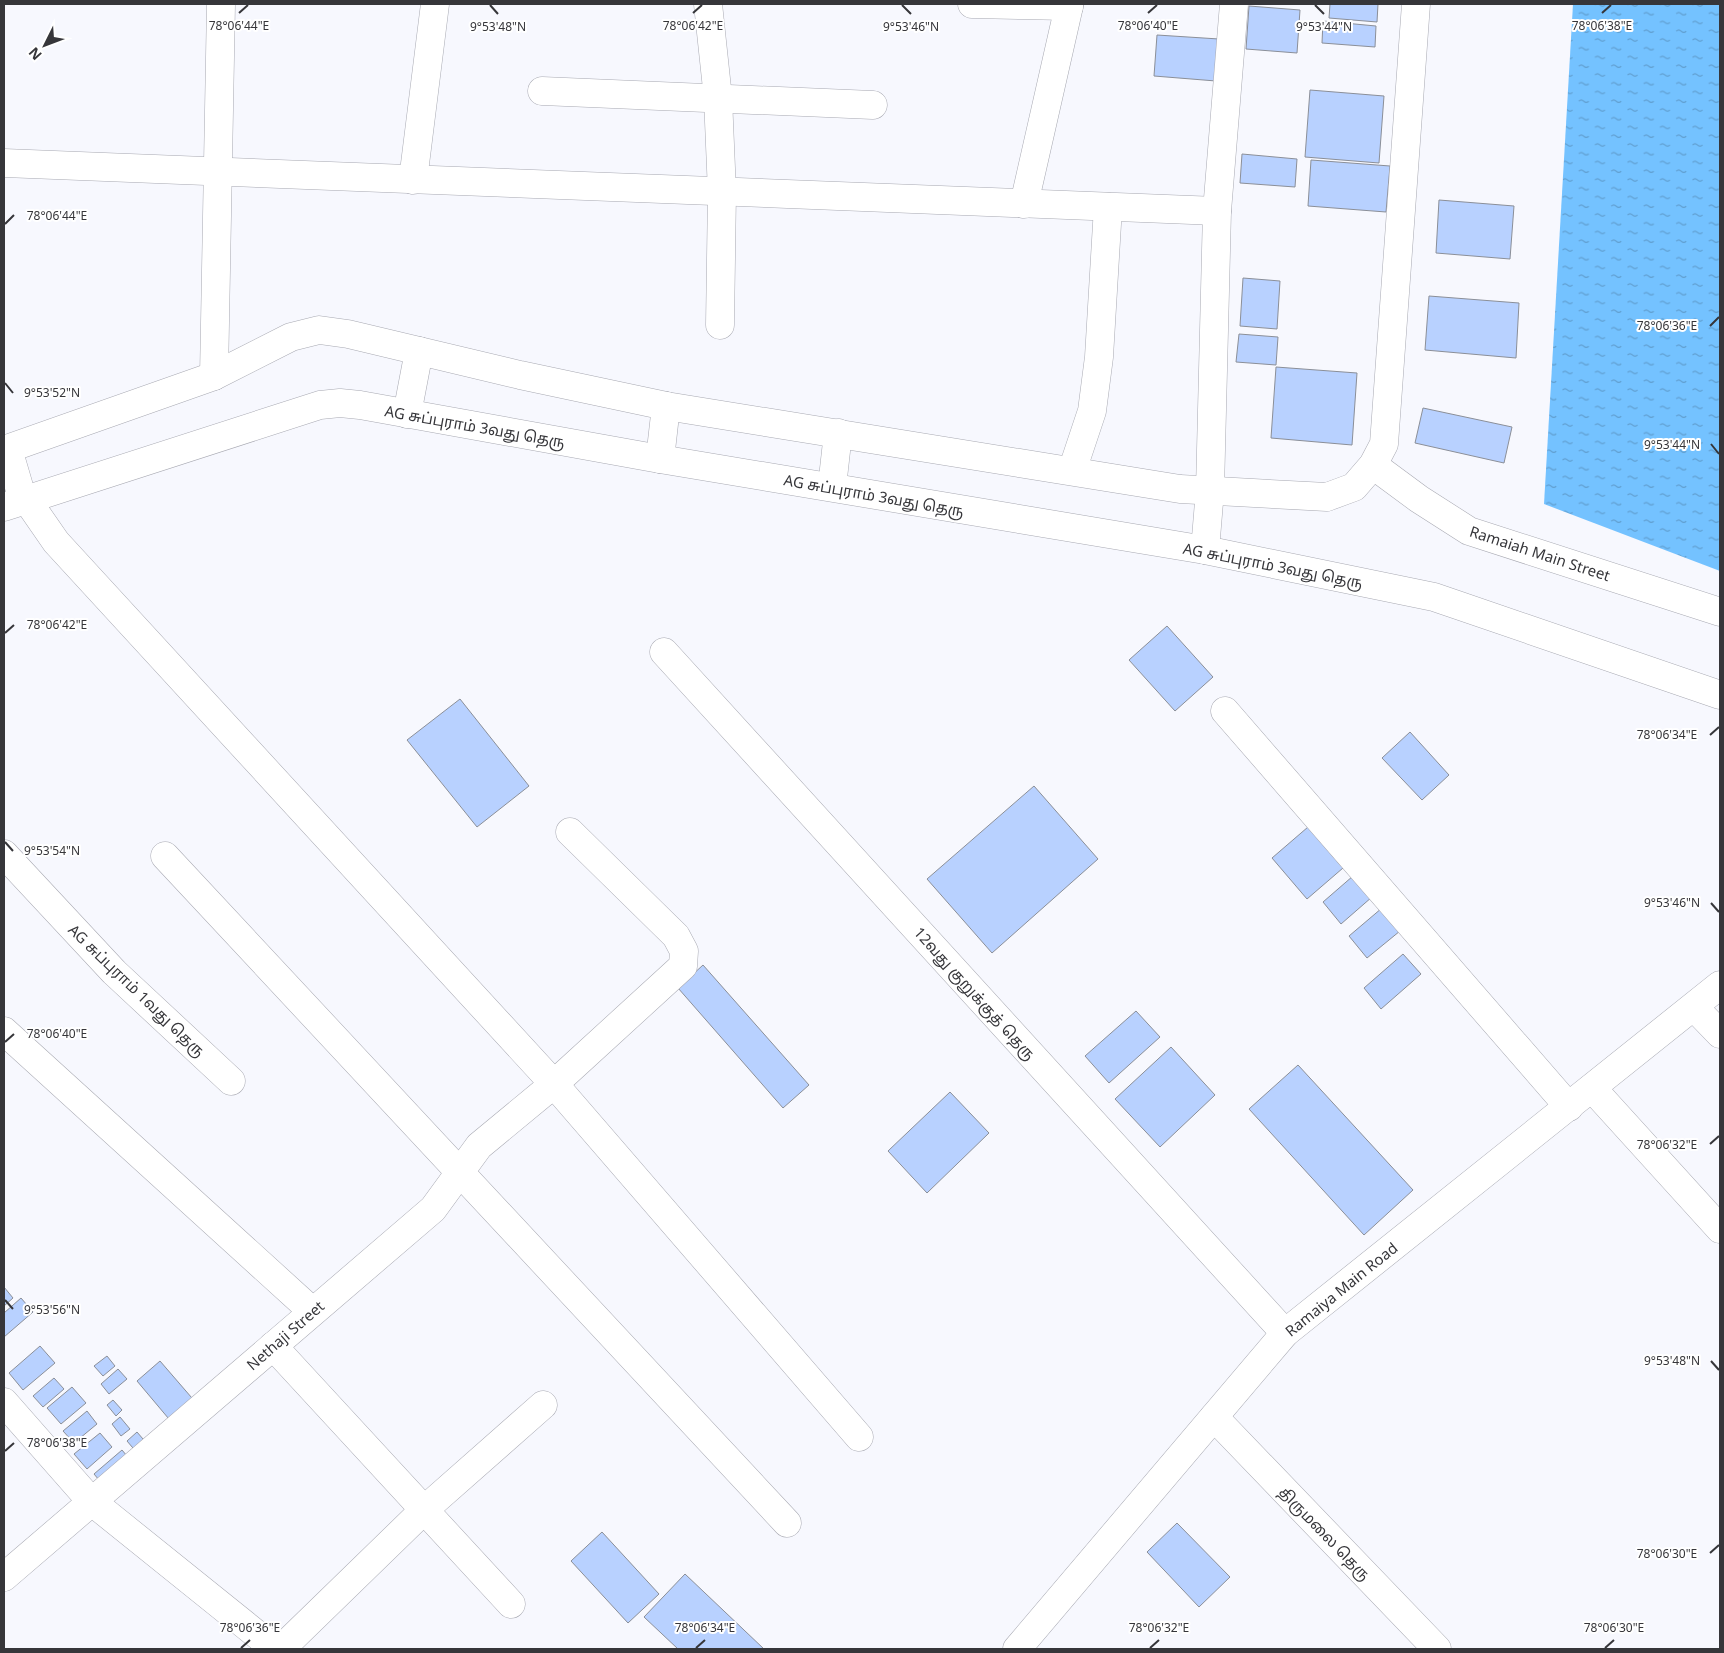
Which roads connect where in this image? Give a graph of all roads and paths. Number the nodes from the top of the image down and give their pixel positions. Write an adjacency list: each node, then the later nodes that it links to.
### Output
1 (220, 4): 12 (street)
2 (435, 4): 13 (street)
3 (708, 4): 9 (street)
4 (972, 4): 7 (street)
5 (1234, 4): 17 (street)
6 (1416, 4): 24 (street)
7 (1069, 5): 15 (street)
8 (542, 91): 9 (street)
9 (718, 98): 10 (street); 14 (street)
10 (873, 105)
11 (4, 164): 12 (street)
12 (218, 172): 13 (street); 19 (street)
13 (413, 180): 14 (street)
14 (722, 192): 15 (street); 18 (street)
15 (1024, 204): 16 (street)
16 (1108, 207): 17 (street); 25 (street)
17 (1217, 211): 27 (street)
18 (720, 325)
19 (214, 376): 20 (street); 22 (street)
20 (413, 385): 21 (street); 21 (street, AG சுப்புராம் 3வது தெரு); 26 (street, AG சுப்புராம் 3வது தெரு)
21 (663, 436): 23 (street); 23 (street, AG சுப்புராம் 3வது தெரு)
22 (8, 454): 26 (street)
23 (835, 463): 25 (street); 27 (street, AG சுப்புராம் 3வது தெரு)
24 (1373, 466): 27 (street); 28 (street, Ramaiah Main Street)
25 (1072, 471): 27 (street)
26 (16, 499): 40 (street)
27 (1207, 522): 30 (street, AG சுப்புராம் 3வது தெரு)
28 (1720, 612)
29 (664, 652): 46 (street, 12வது குறுக்குத் தெரு)
30 (1720, 695)
31 (1225, 711): 42 (street)
32 (570, 832): 40 (street, Nethaji Street)
33 (4, 854): 39 (street, AG சுப்புராம் 1வது தெரு)
34 (165, 856): 43 (street)
35 (1720, 986): 36 (street, Ramaiya Main Road)
36 (1694, 1007): 38 (street); 41 (street, Ramaiya Main Road)
37 (4, 1031): 45 (street)
38 (1720, 1034)
39 (231, 1081)
40 (554, 1084): 43 (street, Nethaji Street); 51 (street)
41 (1592, 1088): 42 (street, Ramaiya Main Road); 44 (street)
42 (1568, 1107): 46 (street, Ramaiya Main Road)
43 (459, 1173): 45 (street, Nethaji Street); 54 (street)
44 (1720, 1229)
45 (312, 1311): 47 (street, Nethaji Street)
46 (1285, 1333): 50 (street, Ramaiya Main Road)
47 (272, 1346): 52 (street, Nethaji Street); 53 (street)
48 (4, 1402): 52 (street)
49 (543, 1405): 53 (street)
50 (1214, 1418): 59 (street, Ramaiya Main Road); 60 (street, திருமலை தெரு)
51 (859, 1437)
52 (90, 1501): 55 (street, Nethaji Street); 57 (street)
53 (424, 1510): 56 (street); 58 (street)
54 (787, 1523)
55 (4, 1577)
56 (511, 1604)
57 (275, 1649)
58 (281, 1649)
59 (1017, 1649)
60 (1437, 1649)

